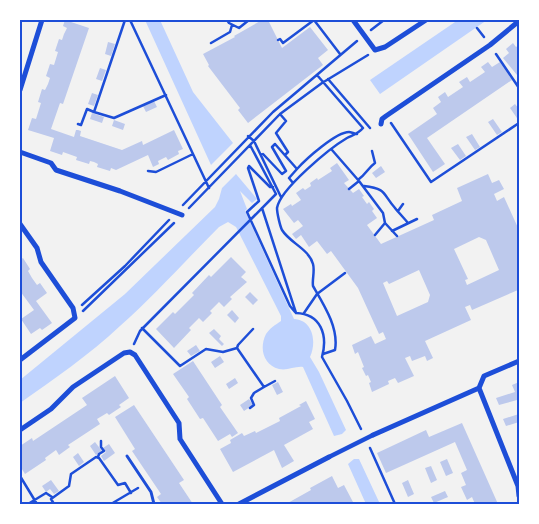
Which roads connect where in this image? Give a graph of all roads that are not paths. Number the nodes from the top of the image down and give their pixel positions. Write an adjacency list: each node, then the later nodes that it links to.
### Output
1 (42, 20): 5 (street)
2 (353, 20): 3 (street)
3 (426, 20)
4 (519, 21): 6 (street)
5 (20, 90)
6 (381, 124)
7 (20, 152): 8 (street)
8 (179, 214)
9 (20, 224): 10 (street)
10 (20, 360)
11 (519, 361): 12 (street)
12 (479, 388): 14 (street); 17 (street)
13 (20, 430): 19 (street)
14 (373, 435): 16 (street)
15 (128, 456): 18 (lane)
16 (329, 457): 20 (street)
17 (519, 496)
18 (154, 504)
19 (222, 504)
20 (239, 504)

